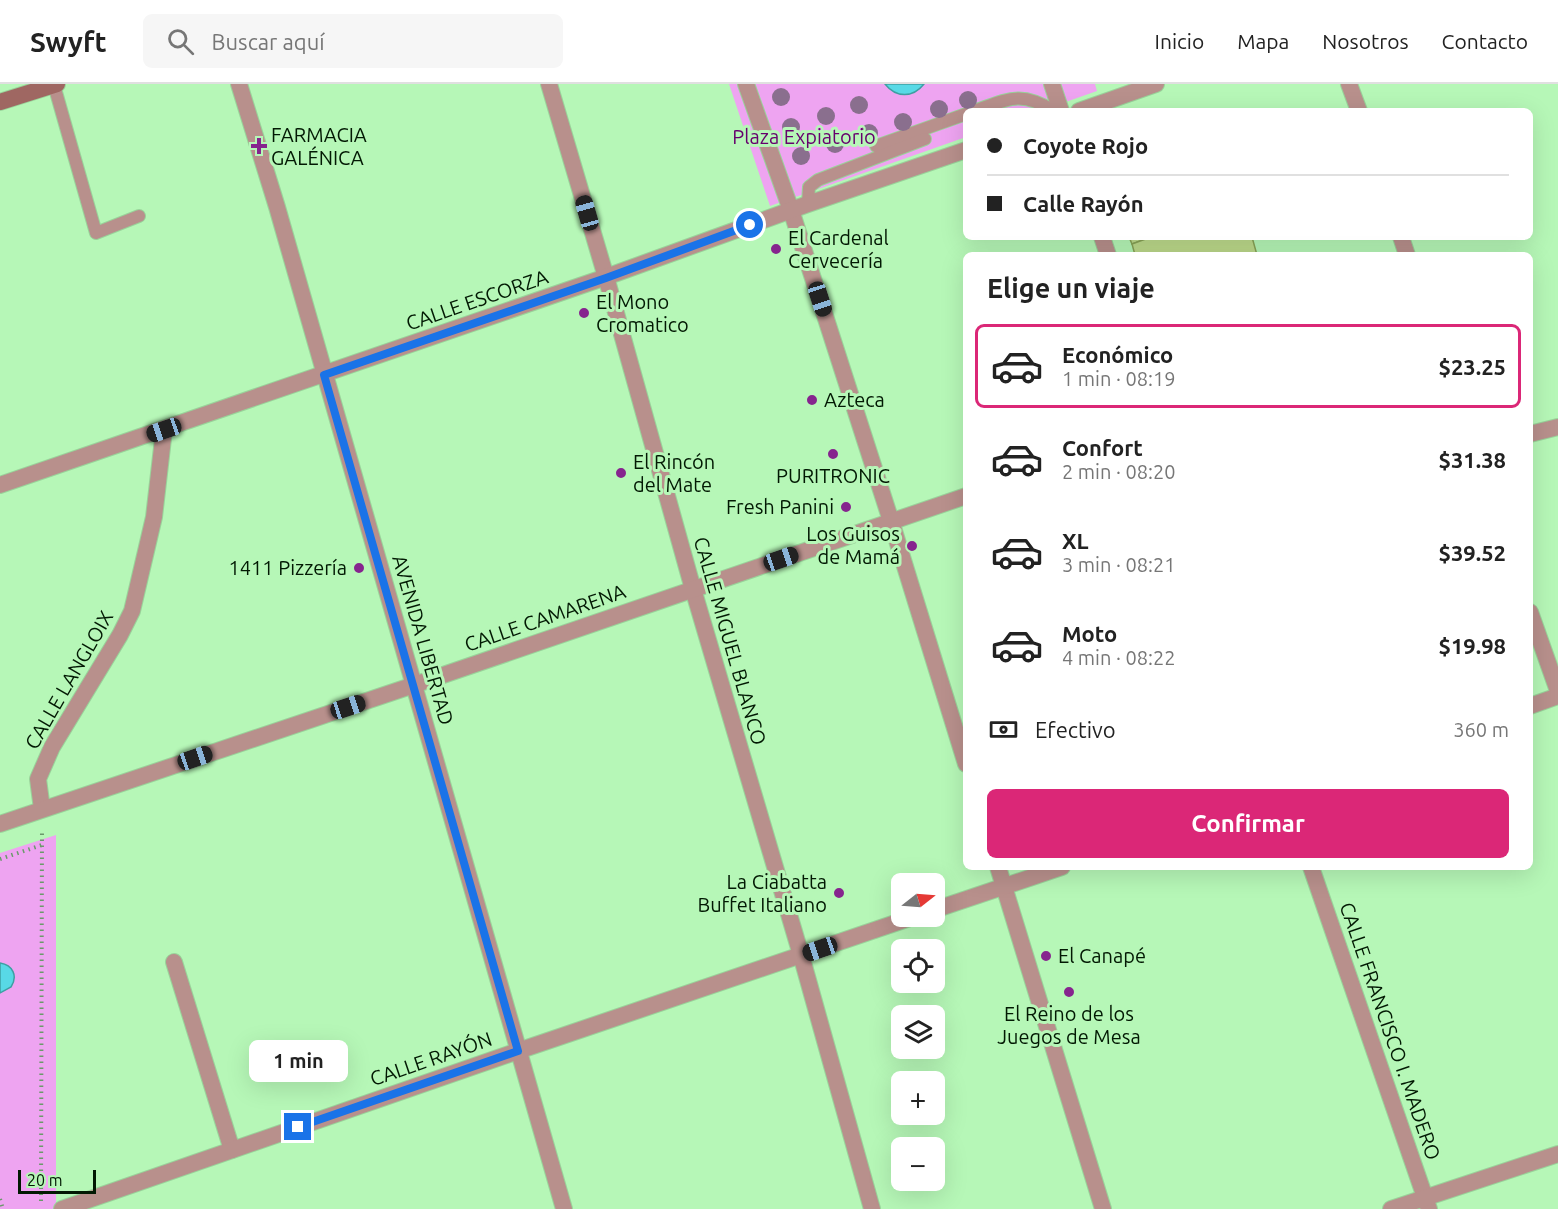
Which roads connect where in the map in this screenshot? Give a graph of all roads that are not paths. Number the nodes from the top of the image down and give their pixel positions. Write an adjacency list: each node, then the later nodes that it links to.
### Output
1 (239, 84): 22 (street, AVENIDA LIBERTAD)
2 (549, 84): 21 (street, CALLE MIGUEL BLANCO)
3 (746, 84): 19 (street)
4 (1052, 84): 11 (street)
5 (1155, 84): 12 (street)
6 (1349, 84): 13 (street)
7 (55, 85): 8 (main road); 20 (lane)
8 (0, 102)
9 (983, 108): 10 (lane)
10 (1049, 108)
11 (1061, 108)
12 (1087, 108)
13 (1358, 108)
14 (963, 115): 16 (lane)
15 (925, 139): 18 (lane)
16 (876, 146)
17 (963, 151): 18 (street, CALLE ESCORZA)
18 (808, 204): 19 (street, CALLE ESCORZA)
19 (791, 210): 21 (street, CALLE ESCORZA); 28 (street)
20 (139, 216)
21 (606, 278): 22 (street, CALLE ESCORZA); 29 (street, CALLE MIGUEL BLANCO)
22 (324, 375): 24 (street, CALLE ESCORZA); 31 (street, AVENIDA LIBERTAD)
23 (1558, 427): 25 (street)
24 (164, 430): 26 (street, CALLE ESCORZA); 36 (street, CALLE LANGLOIX)
25 (1533, 433)
26 (0, 485)
27 (963, 497): 28 (street, CALLE CAMARENA)
28 (891, 521): 29 (street, CALLE CAMARENA); 35 (street)
29 (693, 589): 31 (street, CALLE CAMARENA); 44 (street, CALLE MIGUEL BLANCO)
30 (1533, 620): 32 (street)
31 (414, 685): 36 (street, CALLE CAMARENA); 46 (street, AVENIDA LIBERTAD)
32 (1558, 691)
33 (1558, 696): 34 (street)
34 (1533, 705)
35 (963, 754)
36 (42, 809): 37 (street, CALLE CAMARENA)
37 (0, 824)
38 (999, 870): 41 (street)
39 (1053, 870): 41 (street)
40 (1312, 870): 49 (street, CALLE FRANCISCO I. MADERO)
41 (1004, 887): 42 (street); 53 (street)
42 (945, 906)
43 (891, 924): 44 (street, CALLE RAYÓN)
44 (801, 955): 46 (street, CALLE RAYÓN); 52 (street, CALLE MIGUEL BLANCO)
45 (174, 962): 47 (street)
46 (518, 1051): 47 (street, CALLE RAYÓN); 51 (street, AVENIDA LIBERTAD)
47 (232, 1150): 50 (street, CALLE RAYÓN)
48 (1558, 1154): 49 (street)
49 (1427, 1203): 54 (street)
50 (63, 1209)
51 (564, 1209)
52 (872, 1209)
53 (1103, 1209)
54 (1391, 1209)

